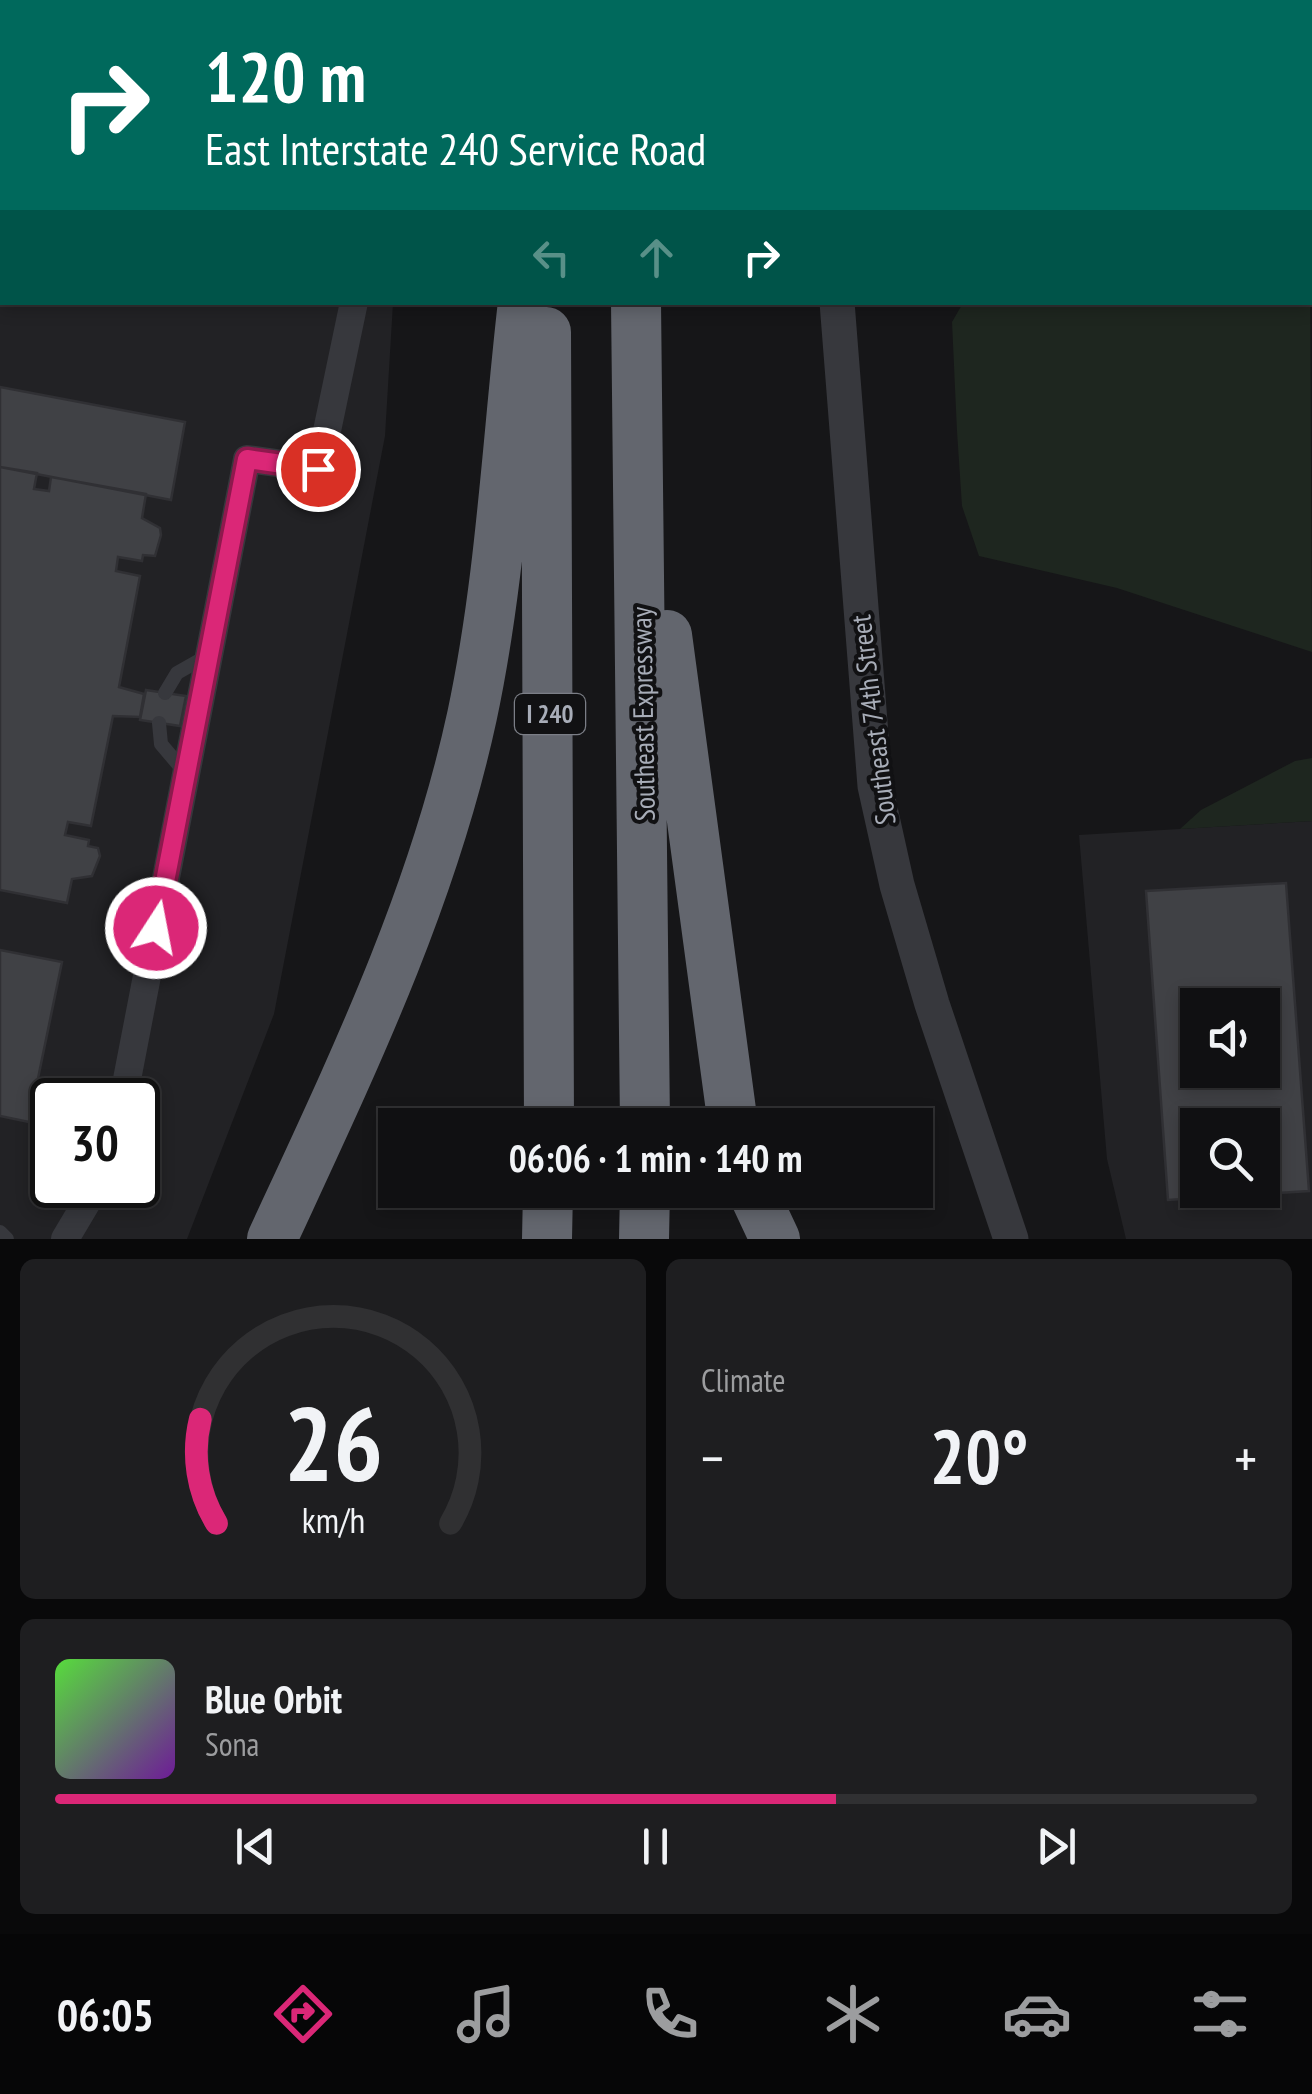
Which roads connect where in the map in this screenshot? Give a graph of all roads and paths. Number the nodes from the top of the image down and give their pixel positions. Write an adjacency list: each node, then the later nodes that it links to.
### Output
1 (353, 305): 7 (street)
2 (524, 305): 22 (highway)
3 (545, 305): 12 (highway, I 240)
4 (636, 305): 6 (highway, Southeast Expressway)
5 (837, 305): 26 (street, Southeast 74th Street)
6 (641, 483): 13 (highway, Southeast Expressway); 14 (highway)
7 (207, 656): 8 (lane); 10 (street)
8 (164, 693)
9 (159, 722): 10 (lane)
10 (184, 776): 11 (street)
11 (126, 1078)
12 (549, 1108)
13 (645, 1108)
14 (730, 1108)
15 (83, 1208): 21 (street)
16 (548, 1208): 23 (highway)
17 (644, 1208): 24 (highway)
18 (760, 1208): 25 (highway)
19 (0, 1232): 20 (lane)
20 (7, 1239)
21 (65, 1239)
22 (272, 1239)
23 (548, 1239)
24 (644, 1239)
25 (775, 1239)
26 (1011, 1239)

